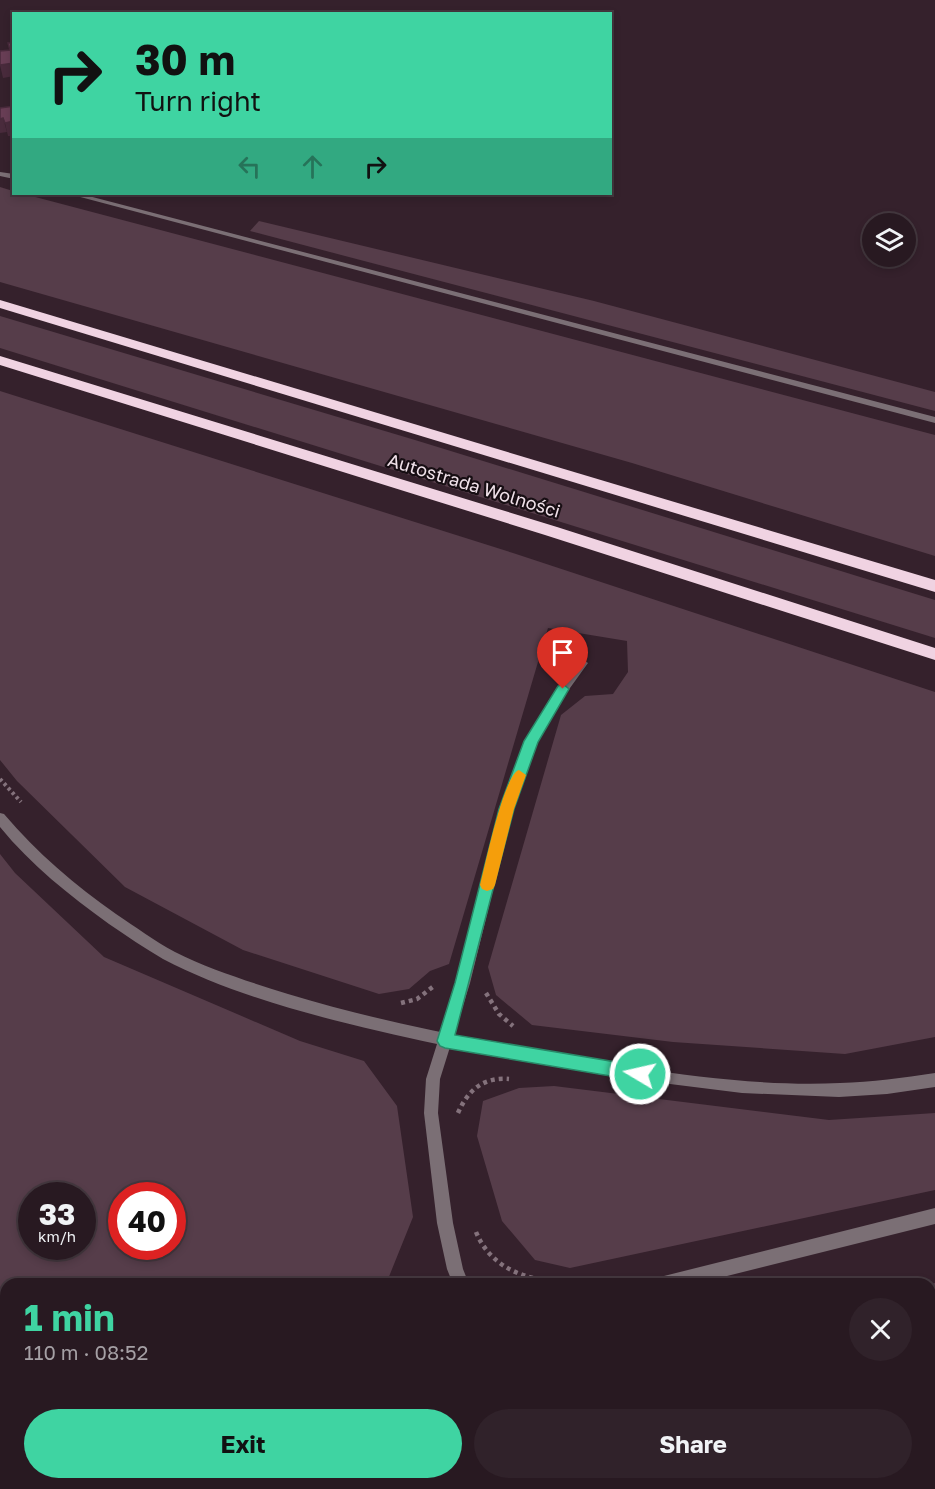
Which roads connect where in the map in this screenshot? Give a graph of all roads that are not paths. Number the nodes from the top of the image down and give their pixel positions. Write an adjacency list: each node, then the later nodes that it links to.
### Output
1 (77, 195): 4 (street)
2 (0, 304): 5 (highway)
3 (0, 360): 6 (highway, Autostrada Wolności)
4 (935, 420)
5 (935, 586)
6 (935, 654)
7 (582, 663): 9 (street)
8 (0, 818): 9 (street)
9 (445, 1041): 10 (street); 12 (street)
10 (935, 1080)
11 (935, 1216): 13 (street)
12 (459, 1278)
13 (688, 1278)

